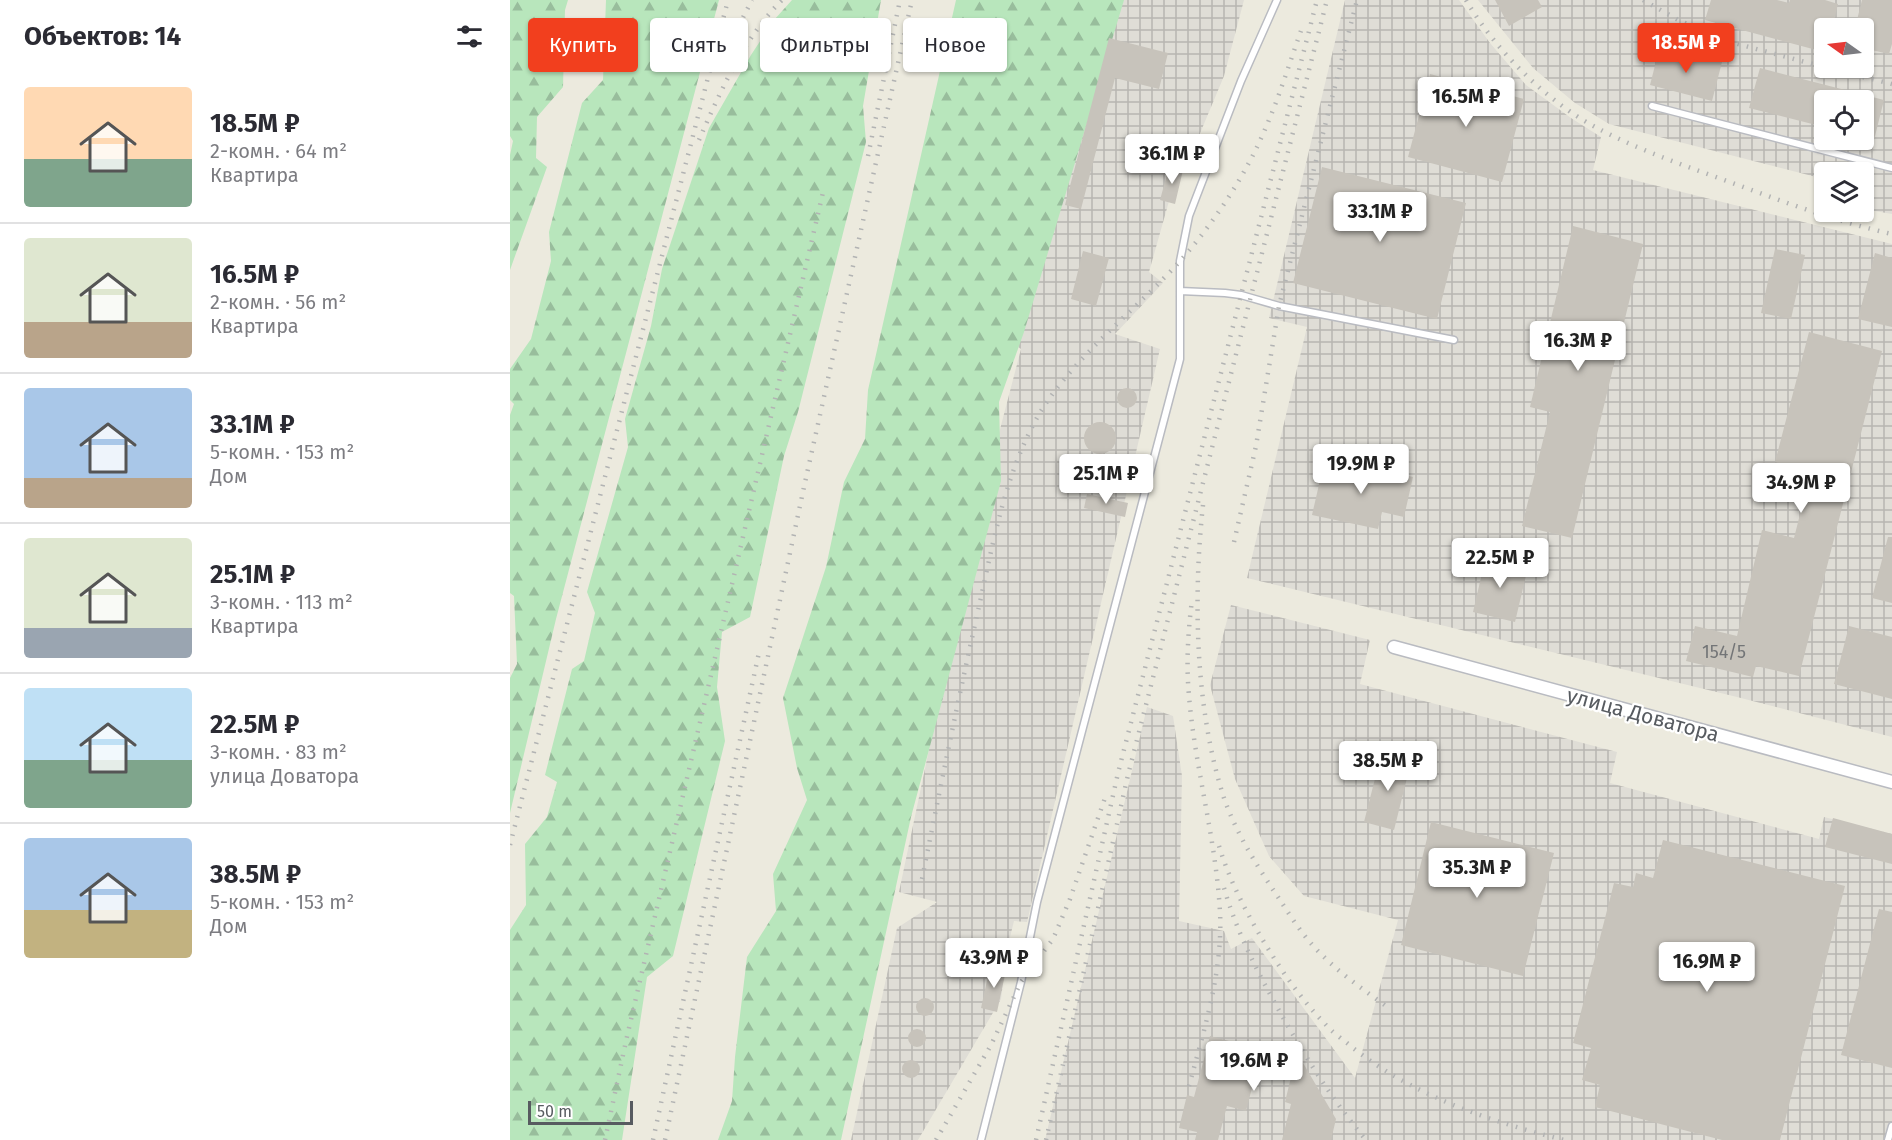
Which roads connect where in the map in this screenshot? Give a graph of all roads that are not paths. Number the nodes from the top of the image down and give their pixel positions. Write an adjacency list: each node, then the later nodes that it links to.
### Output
1 (1277, 0): 4 (lane)
2 (1652, 106): 3 (lane)
3 (1892, 168)
4 (1180, 291): 5 (lane); 9 (lane)
5 (1454, 340)
6 (1394, 647): 7 (street, улица Доватора)
7 (1892, 782)
8 (1892, 1126): 10 (lane)
9 (981, 1140)
10 (1888, 1140)

